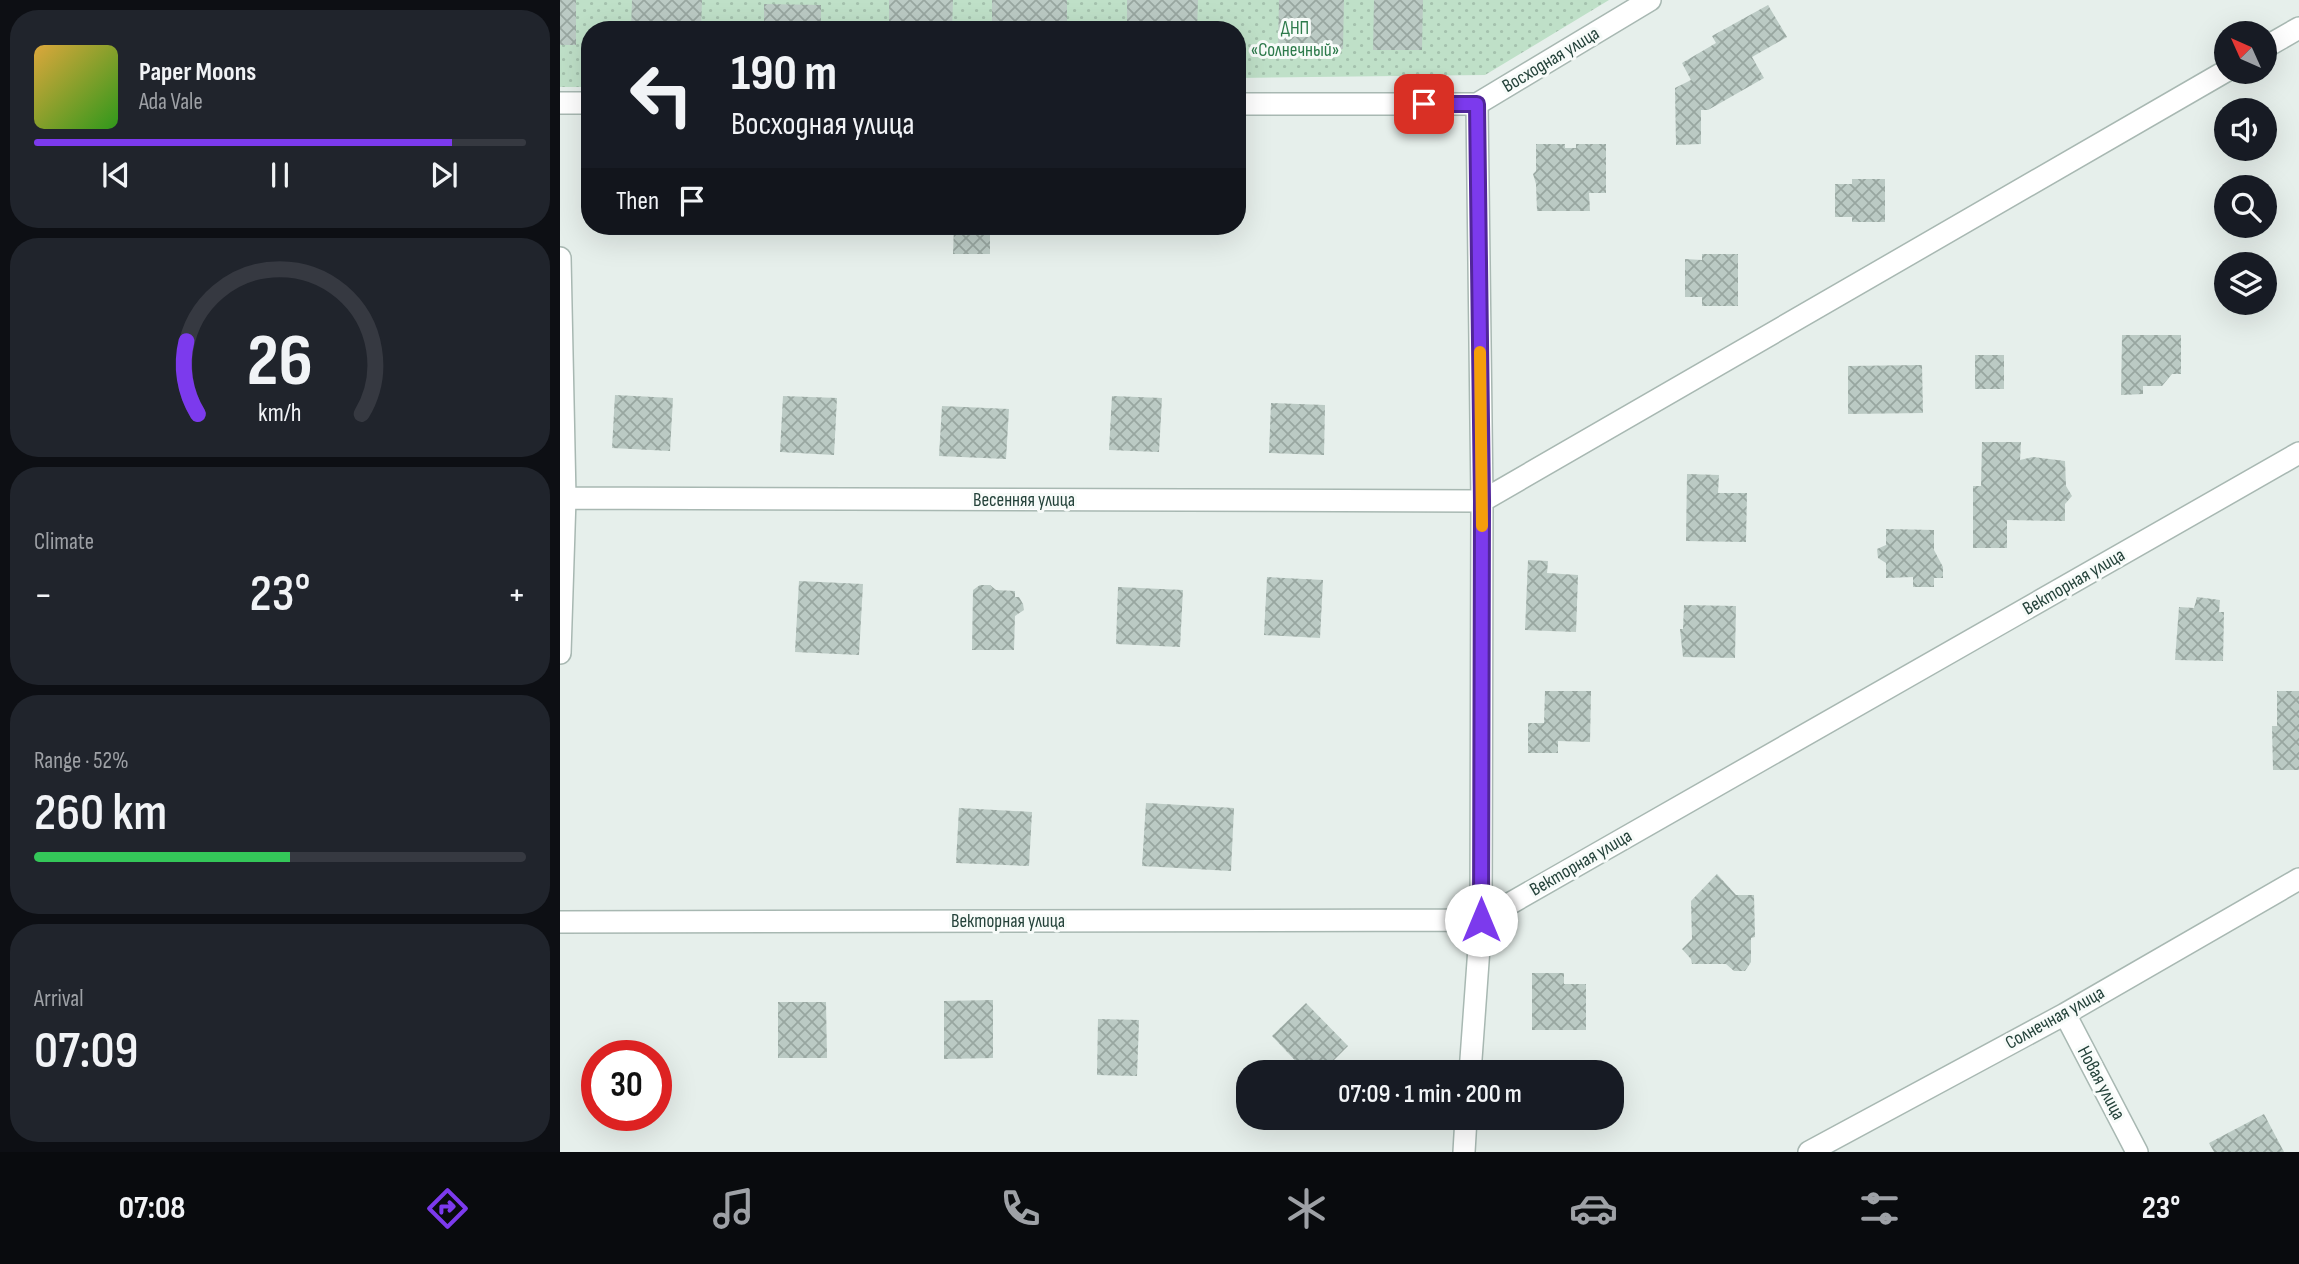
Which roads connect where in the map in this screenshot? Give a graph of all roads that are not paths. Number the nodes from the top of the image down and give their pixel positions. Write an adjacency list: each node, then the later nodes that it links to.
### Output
1 (1650, 0): 8 (street, Восходная улица)
2 (2299, 28): 3 (street)
3 (2277, 41)
4 (2214, 78): 12 (street)
5 (560, 103): 6 (street)
6 (581, 103)
7 (1246, 104): 8 (street)
8 (1477, 104): 12 (street)
9 (560, 258): 11 (street)
10 (2299, 453): 15 (street, Векторная улица)
11 (565, 498): 12 (street, Весенняя улица); 13 (street)
12 (1482, 501): 15 (street)
13 (560, 653)
14 (2299, 879): 17 (street, Солнечная улица)
15 (1481, 920): 16 (street, Векторная улица); 18 (street)
16 (560, 922)
17 (2065, 1014): 21 (street, Солнечная улица); 22 (street, Новая улица)
18 (1471, 1060)
19 (1465, 1130): 20 (street)
20 (1464, 1152)
21 (1809, 1152)
22 (2137, 1152)

